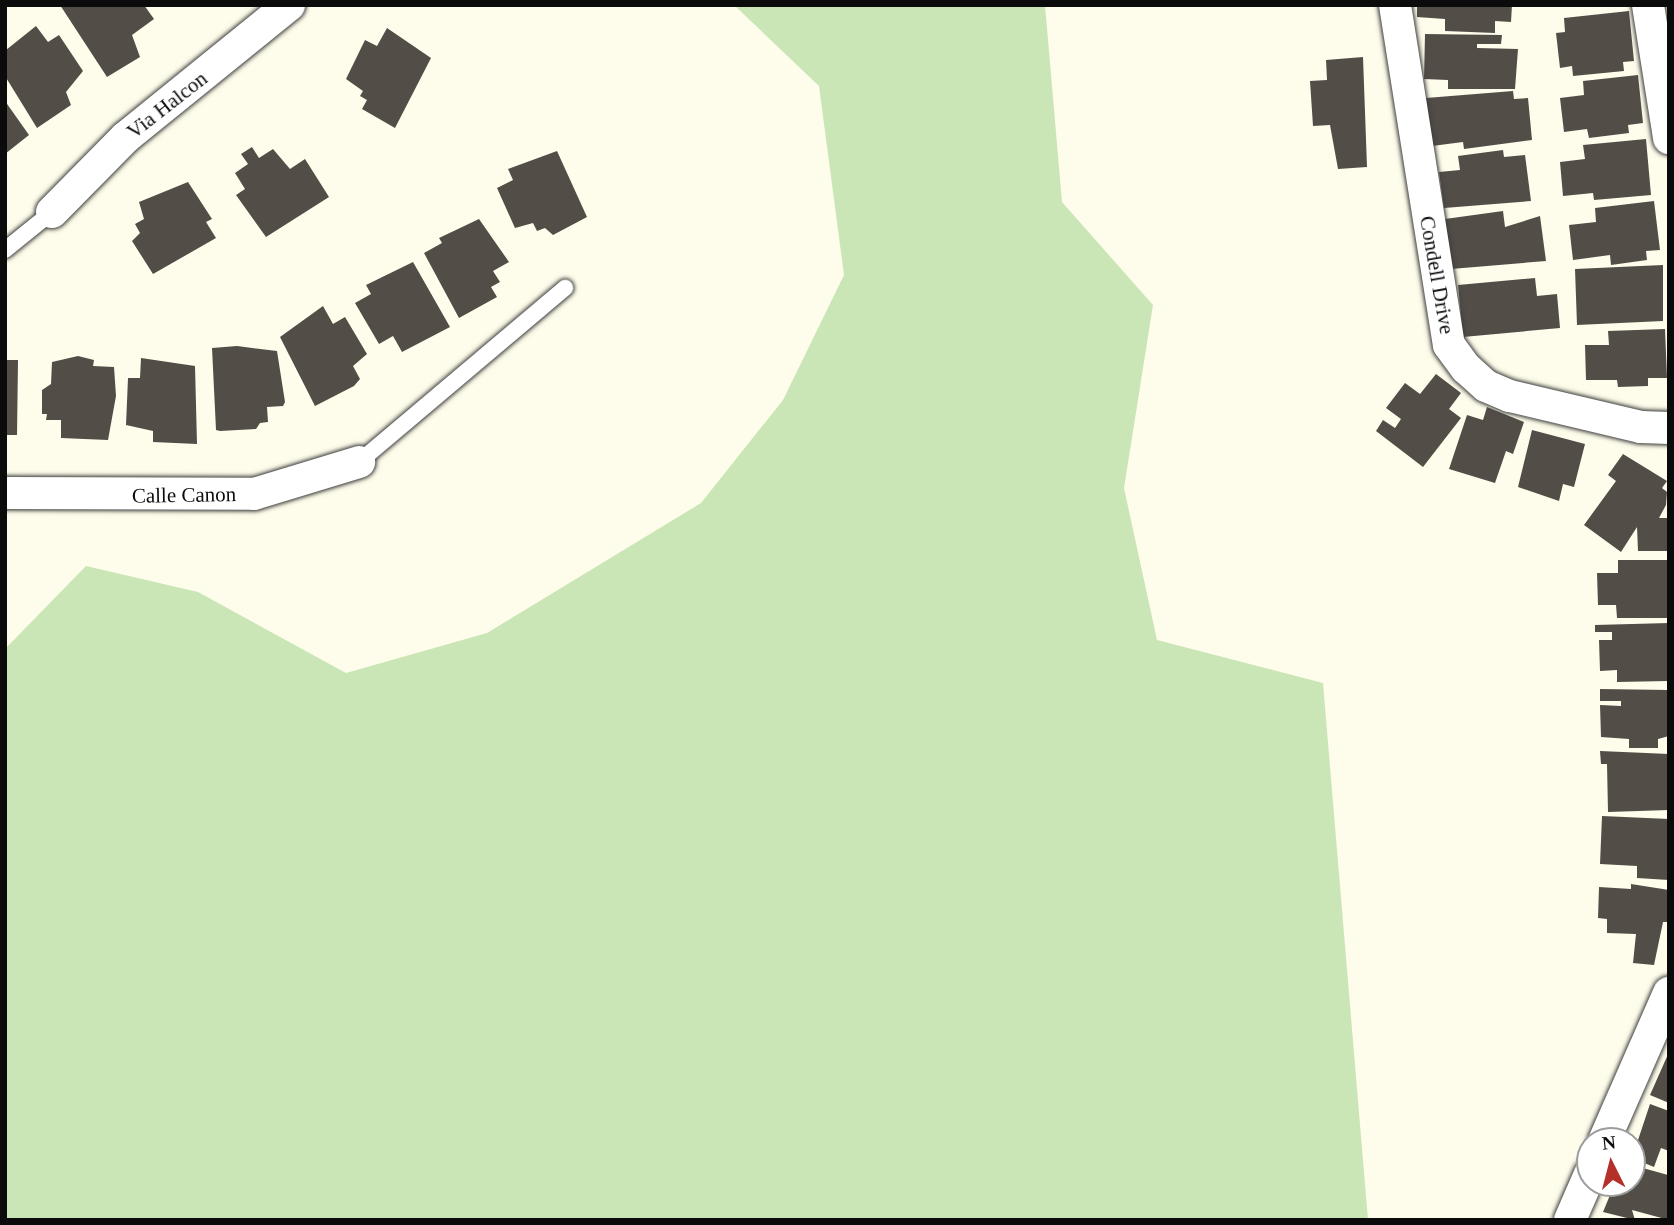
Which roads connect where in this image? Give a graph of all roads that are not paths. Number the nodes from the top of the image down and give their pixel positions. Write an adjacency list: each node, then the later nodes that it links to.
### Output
1 (289, 5): 5 (street, Via Halcon)
2 (1395, 5): 8 (street, Condell Drive)
3 (1648, 5): 4 (street)
4 (1669, 138)
5 (52, 212): 6 (lane)
6 (5, 250)
7 (565, 288): 9 (lane)
8 (1669, 428)
9 (359, 462): 10 (street, Calle Canon)
10 (5, 493)
11 (1669, 993): 12 (street)
12 (1610, 1127)
13 (1580, 1197): 14 (street)
14 (1570, 1220)

